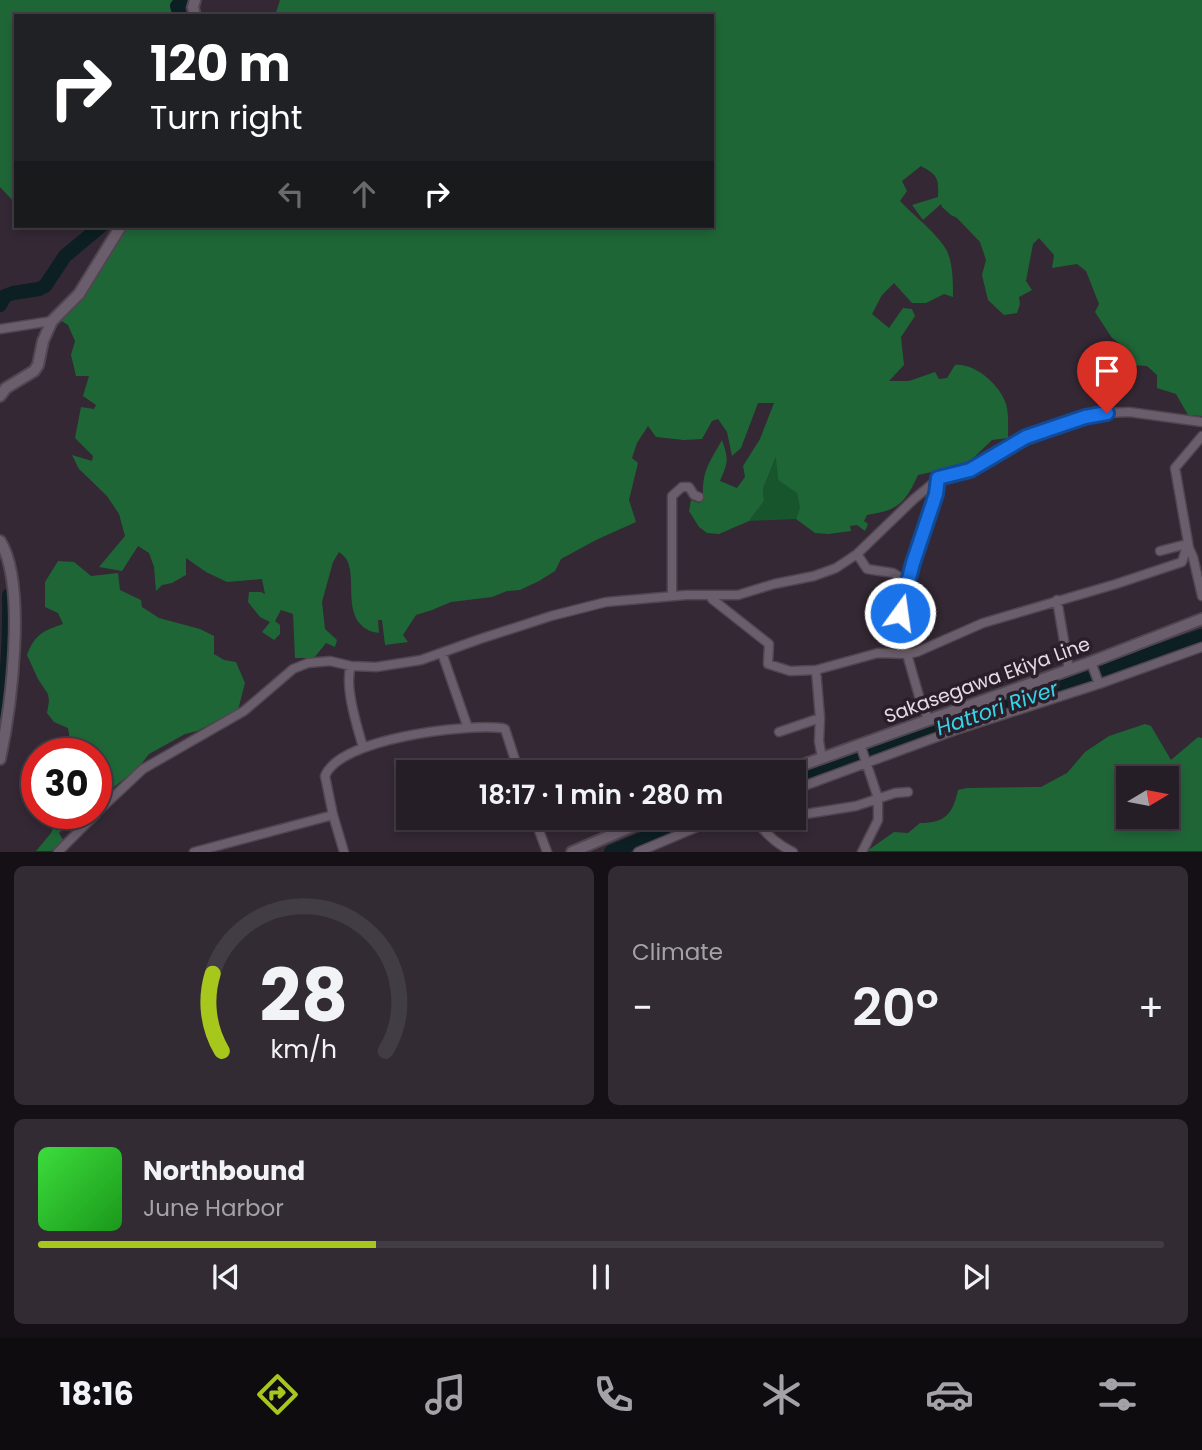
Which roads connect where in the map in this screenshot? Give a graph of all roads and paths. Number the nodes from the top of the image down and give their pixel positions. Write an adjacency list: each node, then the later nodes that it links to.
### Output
1 (120, 228): 2 (main road)
2 (52, 321): 3 (street); 4 (main road)
3 (0, 329)
4 (0, 396)
5 (1202, 422): 7 (street)
6 (1202, 436): 10 (street)
7 (938, 478): 12 (street); 13 (street)
8 (699, 497): 14 (street)
9 (0, 541): 34 (main road)
10 (1189, 548): 11 (street); 16 (street); 17 (street)
11 (1160, 551)
12 (857, 554): 13 (street); 15 (street)
13 (908, 582): 21 (street)
14 (672, 596): 15 (street); 20 (street)
15 (713, 596): 24 (street)
16 (1202, 596)
17 (1057, 600): 21 (street); 25 (street)
18 (1202, 619): 22 (main road, Sakasegawa Ekiya Line)
19 (1202, 647): 26 (street)
20 (442, 653): 23 (street); 29 (street)
21 (908, 654): 24 (street); 28 (street)
22 (1092, 665): 25 (main road, Sakasegawa Ekiya Line); 26 (street)
23 (351, 666): 32 (street); 40 (street)
24 (816, 670): 27 (street)
25 (1069, 670): 28 (main road, Sakasegawa Ekiya Line)
26 (1099, 684): 36 (street)
27 (820, 718): 30 (street); 33 (street)
28 (929, 720): 31 (main road, Sakasegawa Ekiya Line)
29 (468, 728): 32 (street); 35 (street)
30 (779, 732)
31 (860, 746): 33 (main road, Sakasegawa Ekiya Line); 36 (street)
32 (363, 747): 43 (street)
33 (822, 758): 37 (main road, Sakasegawa Ekiya Line)
34 (0, 759)
35 (515, 760)
36 (865, 763): 38 (street); 41 (street)
37 (806, 764)
38 (806, 785)
39 (908, 792): 41 (street)
40 (112, 798)
41 (878, 798): 42 (street); 57 (street)
42 (806, 814)
43 (333, 815): 51 (street); 52 (street)
44 (80, 829): 50 (street)
45 (539, 830): 53 (street)
46 (629, 830): 49 (main road)
47 (690, 830): 55 (street)
48 (765, 830): 56 (street)
49 (592, 849): 54 (main road)
50 (58, 852)
51 (194, 852)
52 (344, 852)
53 (547, 852)
54 (572, 852)
55 (638, 852)
56 (793, 852)
57 (862, 852)

